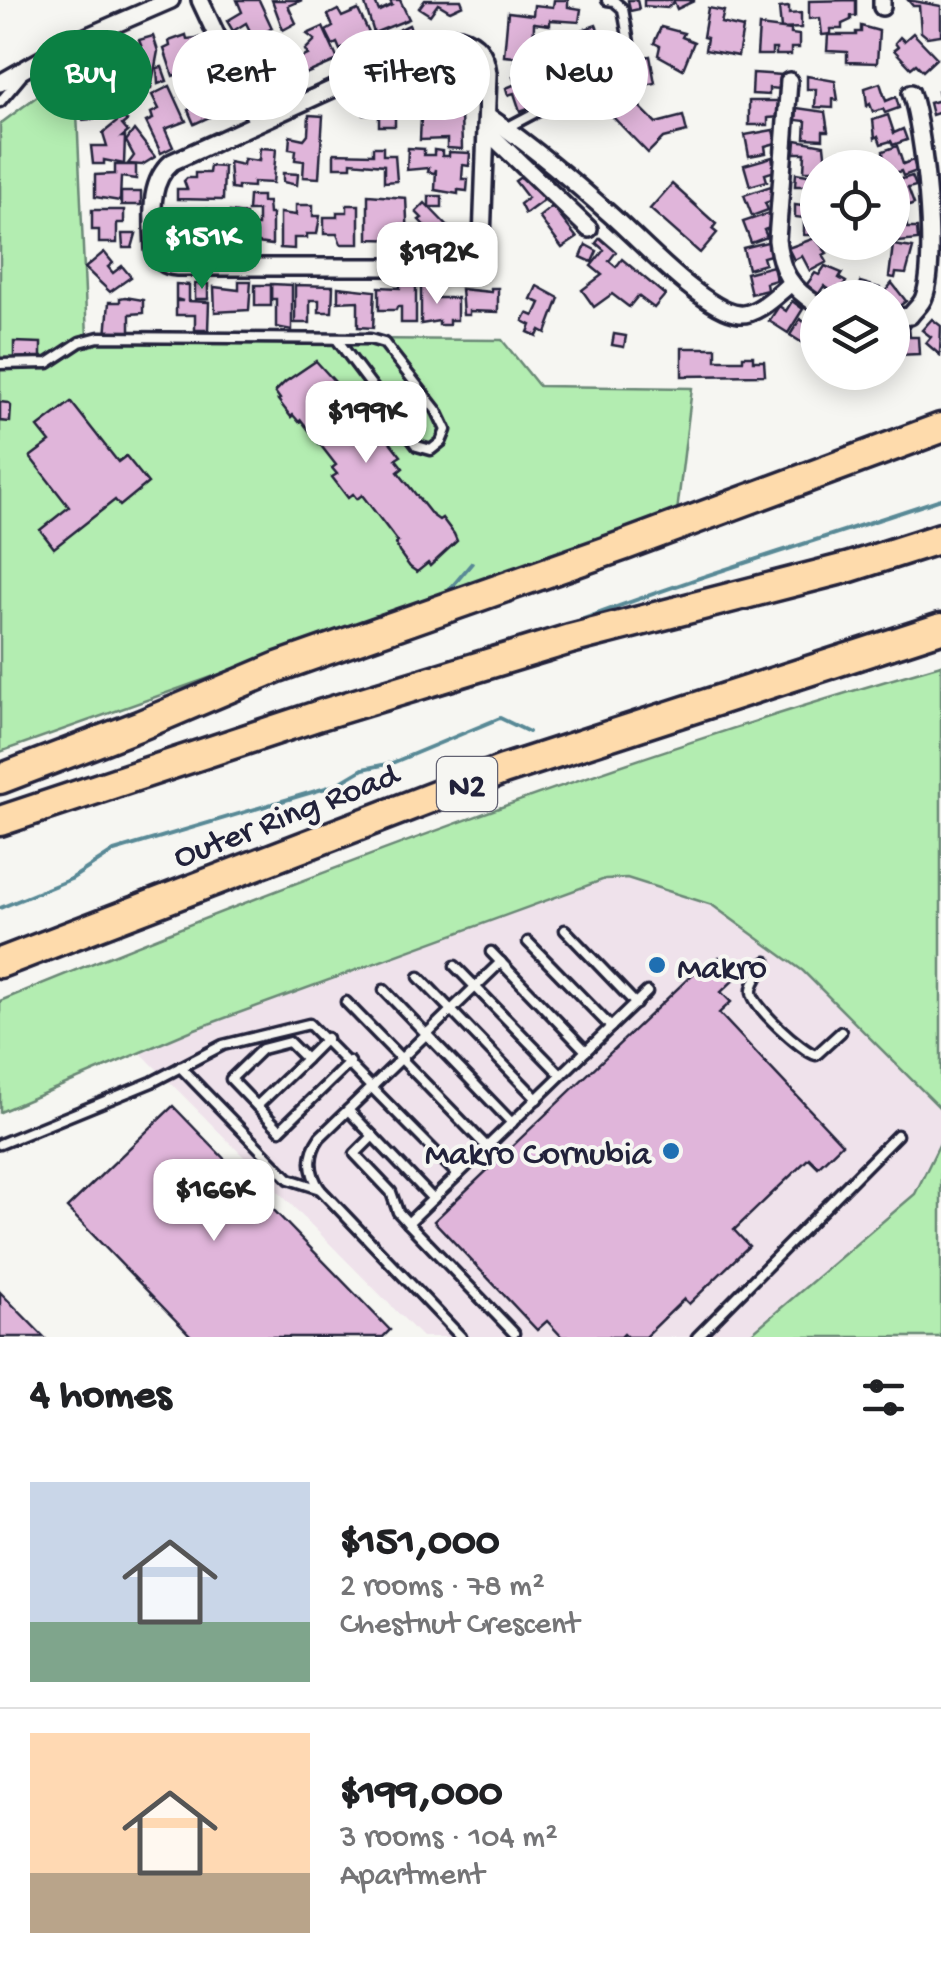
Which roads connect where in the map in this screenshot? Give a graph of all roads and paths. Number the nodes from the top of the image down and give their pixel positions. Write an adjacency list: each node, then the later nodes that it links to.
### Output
1 (171, 0): 4 (street)
2 (200, 0): 10 (street)
3 (606, 0): 12 (lane)
4 (102, 30)
5 (30, 66): 7 (street); 9 (lane)
6 (790, 82): 14 (street)
7 (1, 83)
8 (911, 93): 16 (street)
9 (0, 102)
10 (256, 122): 11 (street); 11 (street)
11 (487, 124): 12 (street); 13 (street)
12 (506, 128): 14 (street)
13 (589, 229)
14 (790, 284): 15 (street)
15 (800, 294)
16 (910, 316)
17 (338, 342): 17 (lane); 18 (lane)
18 (0, 364)
19 (941, 428): 22 (highway)
20 (941, 538): 23 (highway)
21 (941, 628): 29 (highway, Outer Ring Road / N2)
22 (0, 778)
23 (0, 821)
24 (565, 930): 36 (lane)
25 (528, 942): 38 (lane)
26 (491, 952): 27 (lane)
27 (500, 962): 32 (lane); 42 (lane)
28 (766, 962): 39 (lane)
29 (0, 963)
30 (455, 966): 32 (lane)
31 (419, 976): 37 (lane)
32 (476, 986): 37 (lane); 47 (lane)
33 (384, 990): 40 (lane)
34 (648, 992): 36 (lane)
35 (346, 1002): 43 (lane)
36 (636, 1004): 38 (lane)
37 (451, 1010): 40 (lane); 49 (lane)
38 (612, 1027): 42 (lane)
39 (841, 1032)
40 (426, 1034): 43 (lane); 52 (lane)
41 (327, 1038): 44 (lane); 45 (lane); 46 (lane)
42 (586, 1051): 47 (lane)
43 (401, 1058): 48 (lane); 56 (lane)
44 (306, 1059): 50 (lane); 50 (lane)
45 (350, 1062): 48 (lane); 50 (lane)
46 (180, 1066): 55 (lane); 58 (lane)
47 (562, 1075): 49 (lane)
48 (373, 1086): 51 (lane); 57 (lane)
49 (536, 1099): 52 (lane)
50 (257, 1106)
51 (348, 1110): 54 (lane); 58 (lane)
52 (512, 1123): 56 (lane)
53 (896, 1134): 63 (lane)
54 (373, 1136): 59 (lane); 60 (lane)
55 (0, 1144)
56 (487, 1147): 57 (lane)
57 (458, 1175): 59 (lane)
58 (320, 1189): 62 (lane)
59 (434, 1199): 60 (lane)
60 (408, 1223): 61 (lane)
61 (514, 1333)
62 (461, 1337)
63 (698, 1337)

